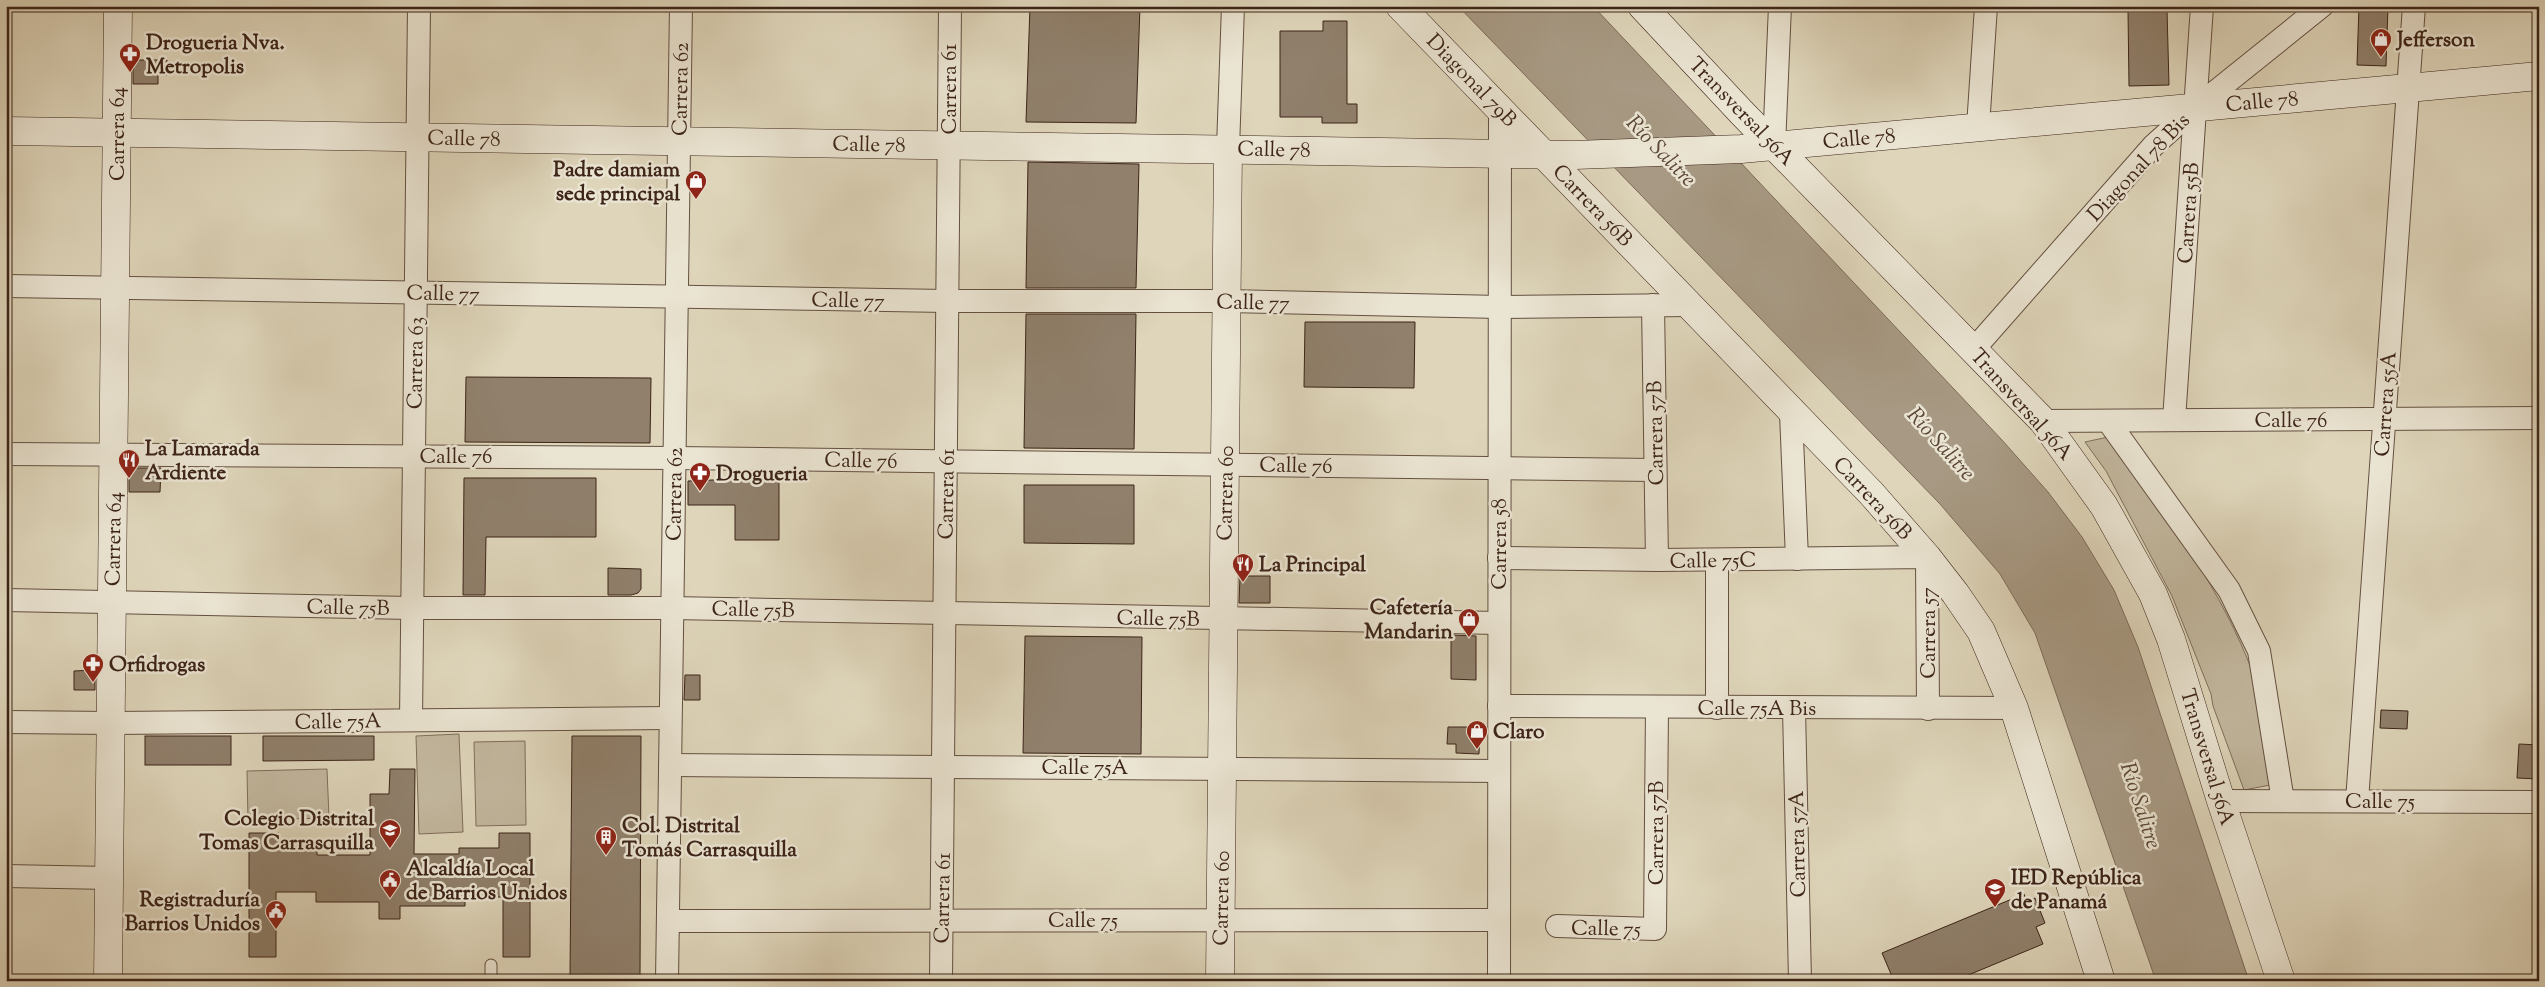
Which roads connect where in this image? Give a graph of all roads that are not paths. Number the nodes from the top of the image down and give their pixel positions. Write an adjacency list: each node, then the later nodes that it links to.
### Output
1 (118, 6): 19 (street, Carrera 64)
2 (419, 6): 20 (street, Carrera 63)
3 (681, 6): 21 (street, Carrera 62)
4 (950, 6): 22 (street, Carrera 61)
5 (1233, 6): 24 (street, Carrera 60)
6 (1400, 6): 15 (street, Diagonal 79B)
7 (1642, 6): 23 (street, Transversal 56A)
8 (1780, 6): 23 (street)
9 (1986, 6): 17 (street)
10 (2202, 6): 16 (street, Carrera 55B)
11 (2322, 6): 16 (street, Diagonal 78 Bis)
12 (2414, 6): 14 (street, Carrera 55A)
13 (2539, 76): 14 (street, Calle 78)
14 (2408, 88): 16 (street, Calle 78); 39 (street, Carrera 55A)
15 (1500, 108): 25 (street, Carrera 58); 26 (street, Diagonal 79B)
16 (2195, 108): 17 (street, Calle 78); 36 (street, Diagonal 78 Bis); 40 (street, Carrera 55B)
17 (1978, 127): 23 (street, Calle 78)
18 (6, 131): 19 (street, Calle 78)
19 (117, 133): 20 (street, Calle 78); 28 (street, Carrera 64)
20 (418, 137): 21 (street, Calle 78); 29 (street, Carrera 63)
21 (679, 141): 22 (street, Calle 78); 30 (street, Carrera 62)
22 (949, 145): 24 (street, Calle 78); 31 (street, Carrera 61)
23 (1774, 146): 26 (street, Calle 78); 36 (street, Transversal 56A)
24 (1228, 148): 25 (street, Calle 78); 32 (street, Carrera 60)
25 (1499, 154): 26 (street, Calle 78); 35 (street, Carrera 58)
26 (1544, 154): 33 (street, Carrera 56B)
27 (6, 286): 28 (street, Calle 77)
28 (116, 287): 29 (street, Calle 77); 44 (street, Carrera 64)
29 (416, 293): 30 (street, Calle 77); 45 (street, Carrera 63)
30 (677, 297): 31 (street, Calle 77); 46 (street, Carrera 62)
31 (947, 301): 32 (street, Calle 77); 47 (street, Carrera 61)
32 (1227, 301): 35 (street, Calle 77); 48 (street, Carrera 60)
33 (1690, 305): 34 (street, Calle 77); 37 (street, Carrera 56B)
34 (1653, 306): 35 (street, Calle 77); 50 (street, Carrera 57B)
35 (1500, 307): 49 (street, Carrera 58)
36 (1974, 349): 41 (street, Transversal 56A)
37 (1791, 413): 51 (street, Carrera 56B); 53 (street)
38 (2539, 418): 39 (street, Calle 76)
39 (2384, 419): 40 (street, Calle 76); 79 (street, Carrera 55A)
40 (2174, 420): 42 (street, Calle 76)
41 (2043, 421): 42 (street, Calle 76); 77 (street, Transversal 56A)
42 (2108, 421): 78 (street)
43 (6, 454): 44 (street, Calle 76)
44 (114, 454): 45 (street, Calle 76); 57 (street, Carrera 64)
45 (414, 456): 46 (street, Calle 76); 58 (street, Carrera 63)
46 (674, 458): 47 (street, Calle 76); 59 (street, Carrera 62)
47 (946, 462): 48 (street, Calle 76); 60 (street, Carrera 61)
48 (1225, 463): 49 (street, Calle 76); 61 (street, Carrera 60)
49 (1499, 468): 50 (street, Calle 76); 52 (street, Carrera 58)
50 (1655, 470): 54 (street, Carrera 57B)
51 (1927, 557): 53 (street, Calle 75C); 67 (street, Carrera 57); 68 (street, Carrera 56B)
52 (1499, 558): 54 (street, Calle 75C); 62 (street, Carrera 58)
53 (1797, 559): 55 (street, Calle 75C)
54 (1657, 560): 55 (street, Calle 75C)
55 (1717, 560): 65 (street)
56 (6, 600): 57 (street, Calle 75B)
57 (112, 602): 58 (street, Calle 75B); 72 (street, Carrera 64)
58 (412, 608): 59 (street, Calle 75B); 70 (street, Carrera 63)
59 (672, 608): 60 (street, Calle 75B); 69 (street, Carrera 62)
60 (944, 613): 61 (street, Calle 75B); 74 (street, Carrera 61)
61 (1224, 619): 62 (street, Calle 75B); 75 (street, Carrera 60)
62 (1499, 623): 63 (street, Carrera 58)
63 (1499, 706): 64 (street, Calle 75A Bis); 76 (street, Carrera 58)
64 (1657, 707): 65 (street, Calle 75A Bis); 89 (street, Carrera 57B)
65 (1717, 708): 66 (street, Calle 75A Bis)
66 (1794, 708): 67 (street, Calle 75A Bis); 97 (street, Carrera 57A)
67 (1928, 708): 68 (street, Calle 75A Bis)
68 (2014, 708): 83 (street, Carrera 56B)
69 (670, 718): 70 (street, Calle 75A); 73 (street, Carrera 62)
70 (411, 720): 72 (street, Calle 75A)
71 (6, 722): 72 (street, Calle 75A)
72 (111, 723): 82 (street, Carrera 64)
73 (670, 765): 74 (street, Calle 75A); 87 (street, Carrera 62)
74 (943, 767): 75 (street, Calle 75A); 85 (street, Carrera 61)
75 (1222, 767): 76 (street, Calle 75A); 84 (street, Carrera 60)
76 (1499, 771): 86 (street, Carrera 58)
77 (2221, 801): 78 (street, Calle 75); 100 (street, Transversal 56A)
78 (2283, 801): 79 (street, Calle 75)
79 (2357, 801): 80 (street, Calle 75)
80 (2539, 802)
81 (6, 876): 82 (street)
82 (109, 878): 91 (street, Carrera 64)
83 (2081, 918): 98 (street); 99 (street)
84 (1221, 919): 85 (street, Calle 75); 86 (street, Calle 75); 95 (street, Carrera 60)
85 (942, 920): 87 (street, Calle 75); 94 (street, Carrera 61)
86 (1499, 920): 96 (street, Carrera 58)
87 (668, 921): 93 (street, Carrera 62)
88 (1557, 926): 89 (street, Calle 75)
89 (1655, 929)
90 (491, 965): 92 (lane)
91 (108, 981)
92 (492, 981)
93 (667, 981)
94 (941, 981)
95 (1220, 981)
96 (1499, 981)
97 (1800, 981)
98 (2087, 981)
99 (2101, 981)
100 (2281, 981)

